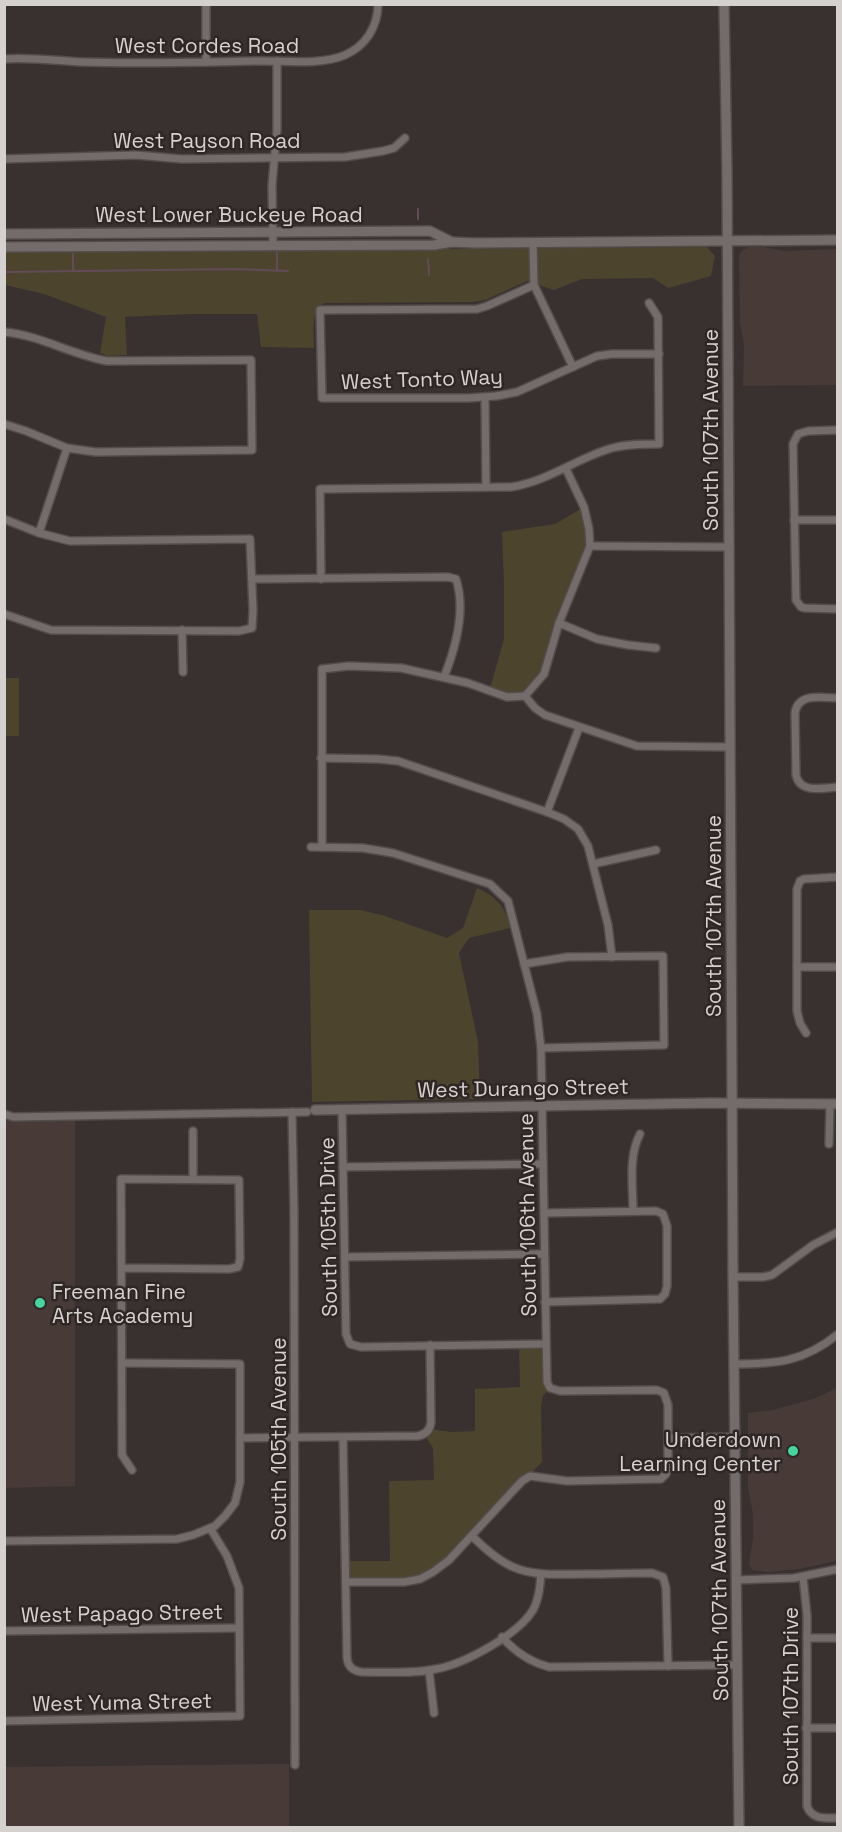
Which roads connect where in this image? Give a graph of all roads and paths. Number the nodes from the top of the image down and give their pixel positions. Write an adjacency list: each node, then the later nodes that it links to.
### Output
1 (206, 4): 6 (street)
2 (378, 4): 5 (street, West Cordes Road)
3 (724, 4): 13 (main road, South 107th Avenue)
4 (4, 58): 6 (street, West Cordes Road)
5 (277, 61): 6 (street, West Cordes Road); 8 (street)
6 (206, 62)
7 (405, 138): 8 (street, West Payson Road)
8 (276, 157): 9 (street, West Payson Road); 10 (street)
9 (4, 159)
10 (273, 232): 11 (main road, West Lower Buckeye Road); 14 (main road, West Lower Buckeye Road); 16 (street)
11 (4, 234)
12 (837, 240): 13 (main road, West Lower Buckeye Road)
13 (727, 241): 15 (main road, West Lower Buckeye Road); 34 (main road, South 107th Avenue)
14 (452, 242): 15 (main road, West Lower Buckeye Road); 16 (main road, West Lower Buckeye Road)
15 (533, 243): 18 (street)
16 (273, 246): 17 (main road, West Lower Buckeye Road)
17 (4, 247)
18 (534, 285): 22 (street); 23 (street, West Tonto Way)
19 (649, 303): 21 (street)
20 (4, 332): 26 (street)
21 (659, 354): 22 (street, West Tonto Way); 27 (street)
22 (573, 367): 23 (street, West Tonto Way)
23 (485, 398): 28 (street)
24 (4, 424): 26 (street)
25 (837, 430): 30 (street)
26 (68, 448): 32 (street)
27 (566, 469): 28 (street); 33 (street)
28 (486, 488): 36 (street)
29 (4, 519): 32 (street)
30 (794, 520): 31 (street); 37 (street)
31 (837, 520)
32 (39, 533): 35 (street)
33 (590, 546): 34 (street); 39 (street)
34 (729, 547): 47 (main road, South 107th Avenue)
35 (252, 579): 36 (street); 40 (street)
36 (321, 579): 43 (street)
37 (837, 609)
38 (4, 614): 40 (street)
39 (559, 623): 41 (street); 44 (street)
40 (182, 630): 42 (street)
41 (656, 648)
42 (183, 672)
43 (444, 677): 44 (street); 48 (street)
44 (525, 696): 46 (street)
45 (837, 698): 49 (street)
46 (579, 728): 47 (street); 50 (street)
47 (730, 747): 62 (main road, South 107th Avenue)
48 (321, 758): 50 (street); 52 (street)
49 (837, 787)
50 (547, 812): 54 (street)
51 (311, 847): 52 (street)
52 (322, 847): 57 (street, South 106th Avenue)
53 (656, 850): 54 (street)
54 (593, 864): 56 (street)
55 (837, 878): 58 (street)
56 (612, 957): 57 (street); 61 (street)
57 (524, 964): 61 (street, South 106th Avenue)
58 (797, 967): 59 (street); 60 (street)
59 (837, 967)
60 (806, 1033)
61 (541, 1048): 64 (street, South 106th Avenue)
62 (732, 1103): 63 (main road, West Durango Street); 64 (main road, West Durango Street); 81 (main road, South 107th Avenue)
63 (834, 1104): 71 (street)
64 (542, 1106): 65 (main road, West Durango Street); 72 (street, South 106th Avenue)
65 (342, 1109): 66 (main road, West Durango Street); 73 (street, South 105th Drive)
66 (311, 1111): 67 (street, West Durango Street)
67 (292, 1112): 68 (street, West Durango Street); 88 (street, South 105th Avenue)
68 (4, 1114)
69 (193, 1131): 74 (street)
70 (640, 1134): 75 (street)
71 (830, 1143)
72 (543, 1164): 73 (street); 76 (street, South 106th Avenue)
73 (343, 1167): 79 (street, South 105th Drive)
74 (193, 1179): 80 (street); 80 (street)
75 (633, 1211): 76 (street); 82 (street)
76 (544, 1213): 78 (street, South 106th Avenue)
77 (837, 1232): 81 (street)
78 (544, 1254): 79 (street); 82 (street, South 106th Avenue)
79 (345, 1257): 85 (street, South 105th Drive)
80 (122, 1268): 86 (street)
81 (733, 1277): 87 (main road, South 107th Avenue)
82 (545, 1302): 84 (street, South 106th Avenue)
83 (837, 1334): 87 (street)
84 (546, 1344): 85 (street); 92 (street, South 106th Avenue)
85 (430, 1345): 89 (street)
86 (122, 1363): 91 (street); 93 (street)
87 (734, 1364): 90 (main road, South 107th Avenue)
88 (294, 1437): 89 (street); 91 (street); 114 (street, South 105th Avenue)
89 (343, 1437): 101 (street)
90 (734, 1437): 92 (street); 100 (main road, South 107th Avenue)
91 (240, 1438): 94 (street)
92 (668, 1438): 95 (street)
93 (132, 1470)
94 (210, 1528): 96 (street); 102 (street)
95 (472, 1536): 98 (street); 101 (street)
96 (4, 1541)
97 (837, 1569): 99 (street)
98 (541, 1574): 104 (street); 108 (street)
99 (803, 1577): 100 (street); 105 (street, South 107th Drive)
100 (736, 1580): 107 (main road, South 107th Avenue)
101 (346, 1582): 109 (street)
102 (239, 1628): 103 (street, West Papago Street); 111 (street, West Yuma Street)
103 (4, 1631)
104 (502, 1637): 108 (street); 109 (street)
105 (807, 1638): 106 (street); 112 (street, South 107th Drive)
106 (837, 1638)
107 (738, 1665): 108 (street); 116 (main road, South 107th Avenue)
108 (668, 1666)
109 (429, 1670): 110 (street)
110 (434, 1713)
111 (4, 1721)
112 (806, 1728): 113 (street); 115 (street, South 107th Drive)
113 (837, 1728)
114 (295, 1765)
115 (837, 1818)
116 (738, 1827)

